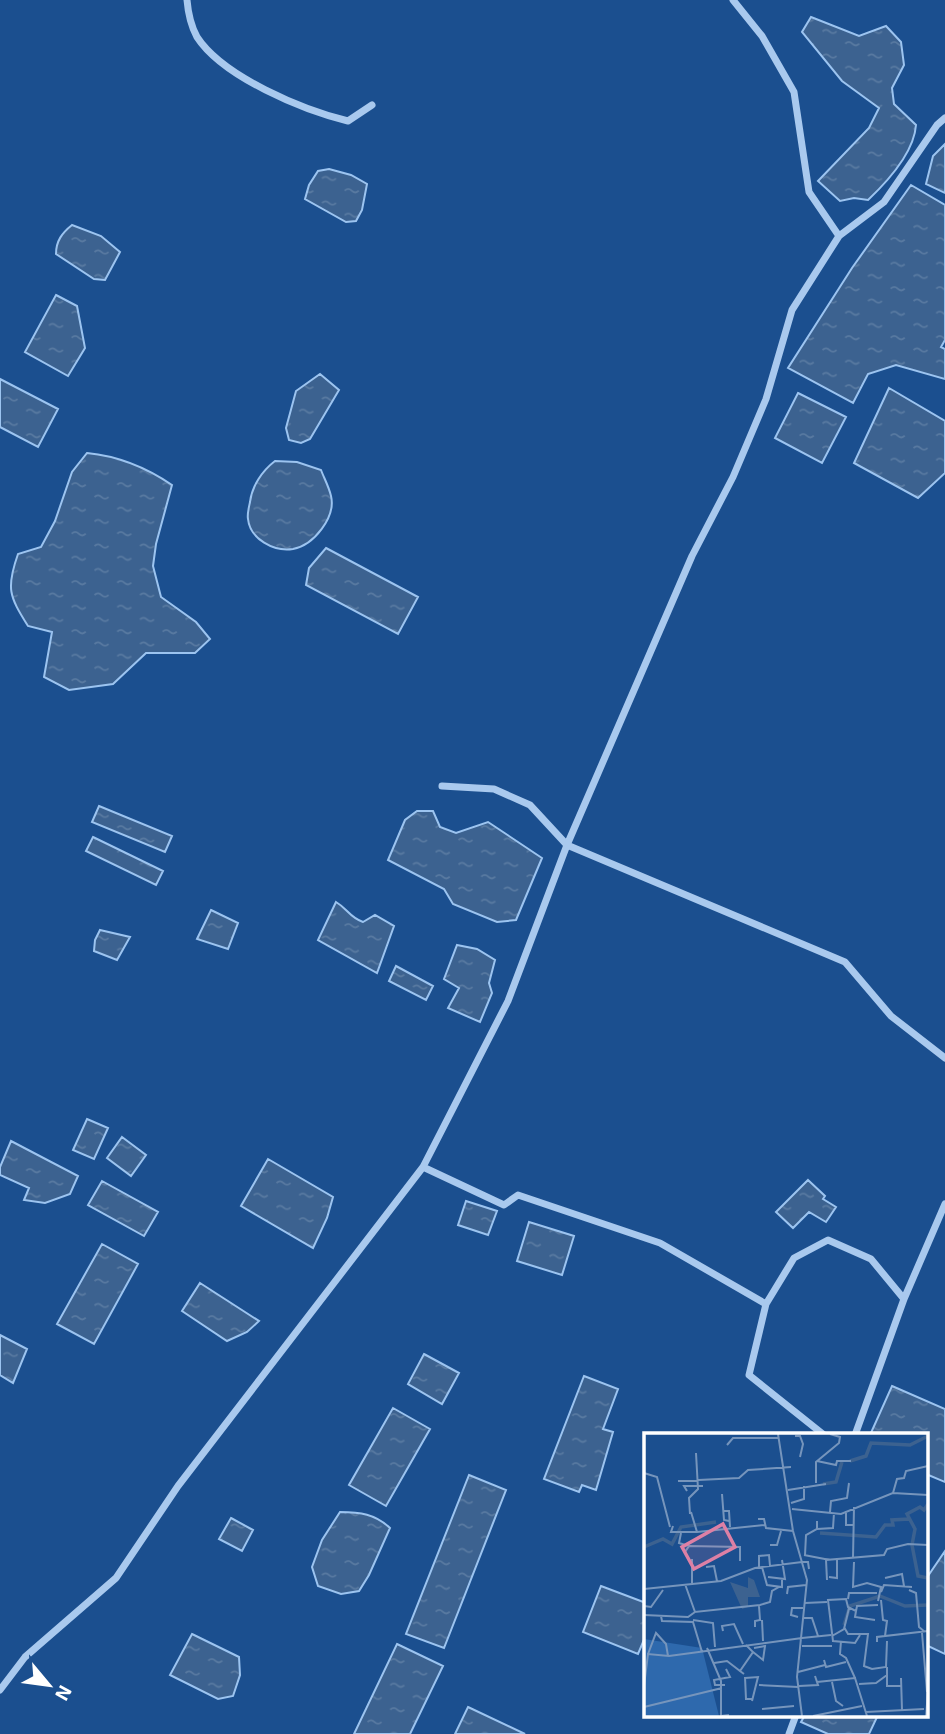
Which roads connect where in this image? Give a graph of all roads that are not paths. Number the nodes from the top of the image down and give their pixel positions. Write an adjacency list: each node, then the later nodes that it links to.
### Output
1 (187, 0): 3 (street)
2 (733, 0): 5 (street)
3 (372, 104)
4 (945, 118): 5 (street)
5 (839, 236): 7 (street)
6 (442, 786): 7 (street)
7 (567, 845): 8 (street); 9 (street)
8 (945, 1058)
9 (423, 1167): 12 (street); 15 (street)
10 (945, 1204): 11 (street)
11 (904, 1299): 12 (street); 14 (street)
12 (766, 1304): 13 (street)
13 (822, 1433)
14 (856, 1433)
15 (0, 1690)
16 (796, 1716): 17 (street)
17 (789, 1734)

